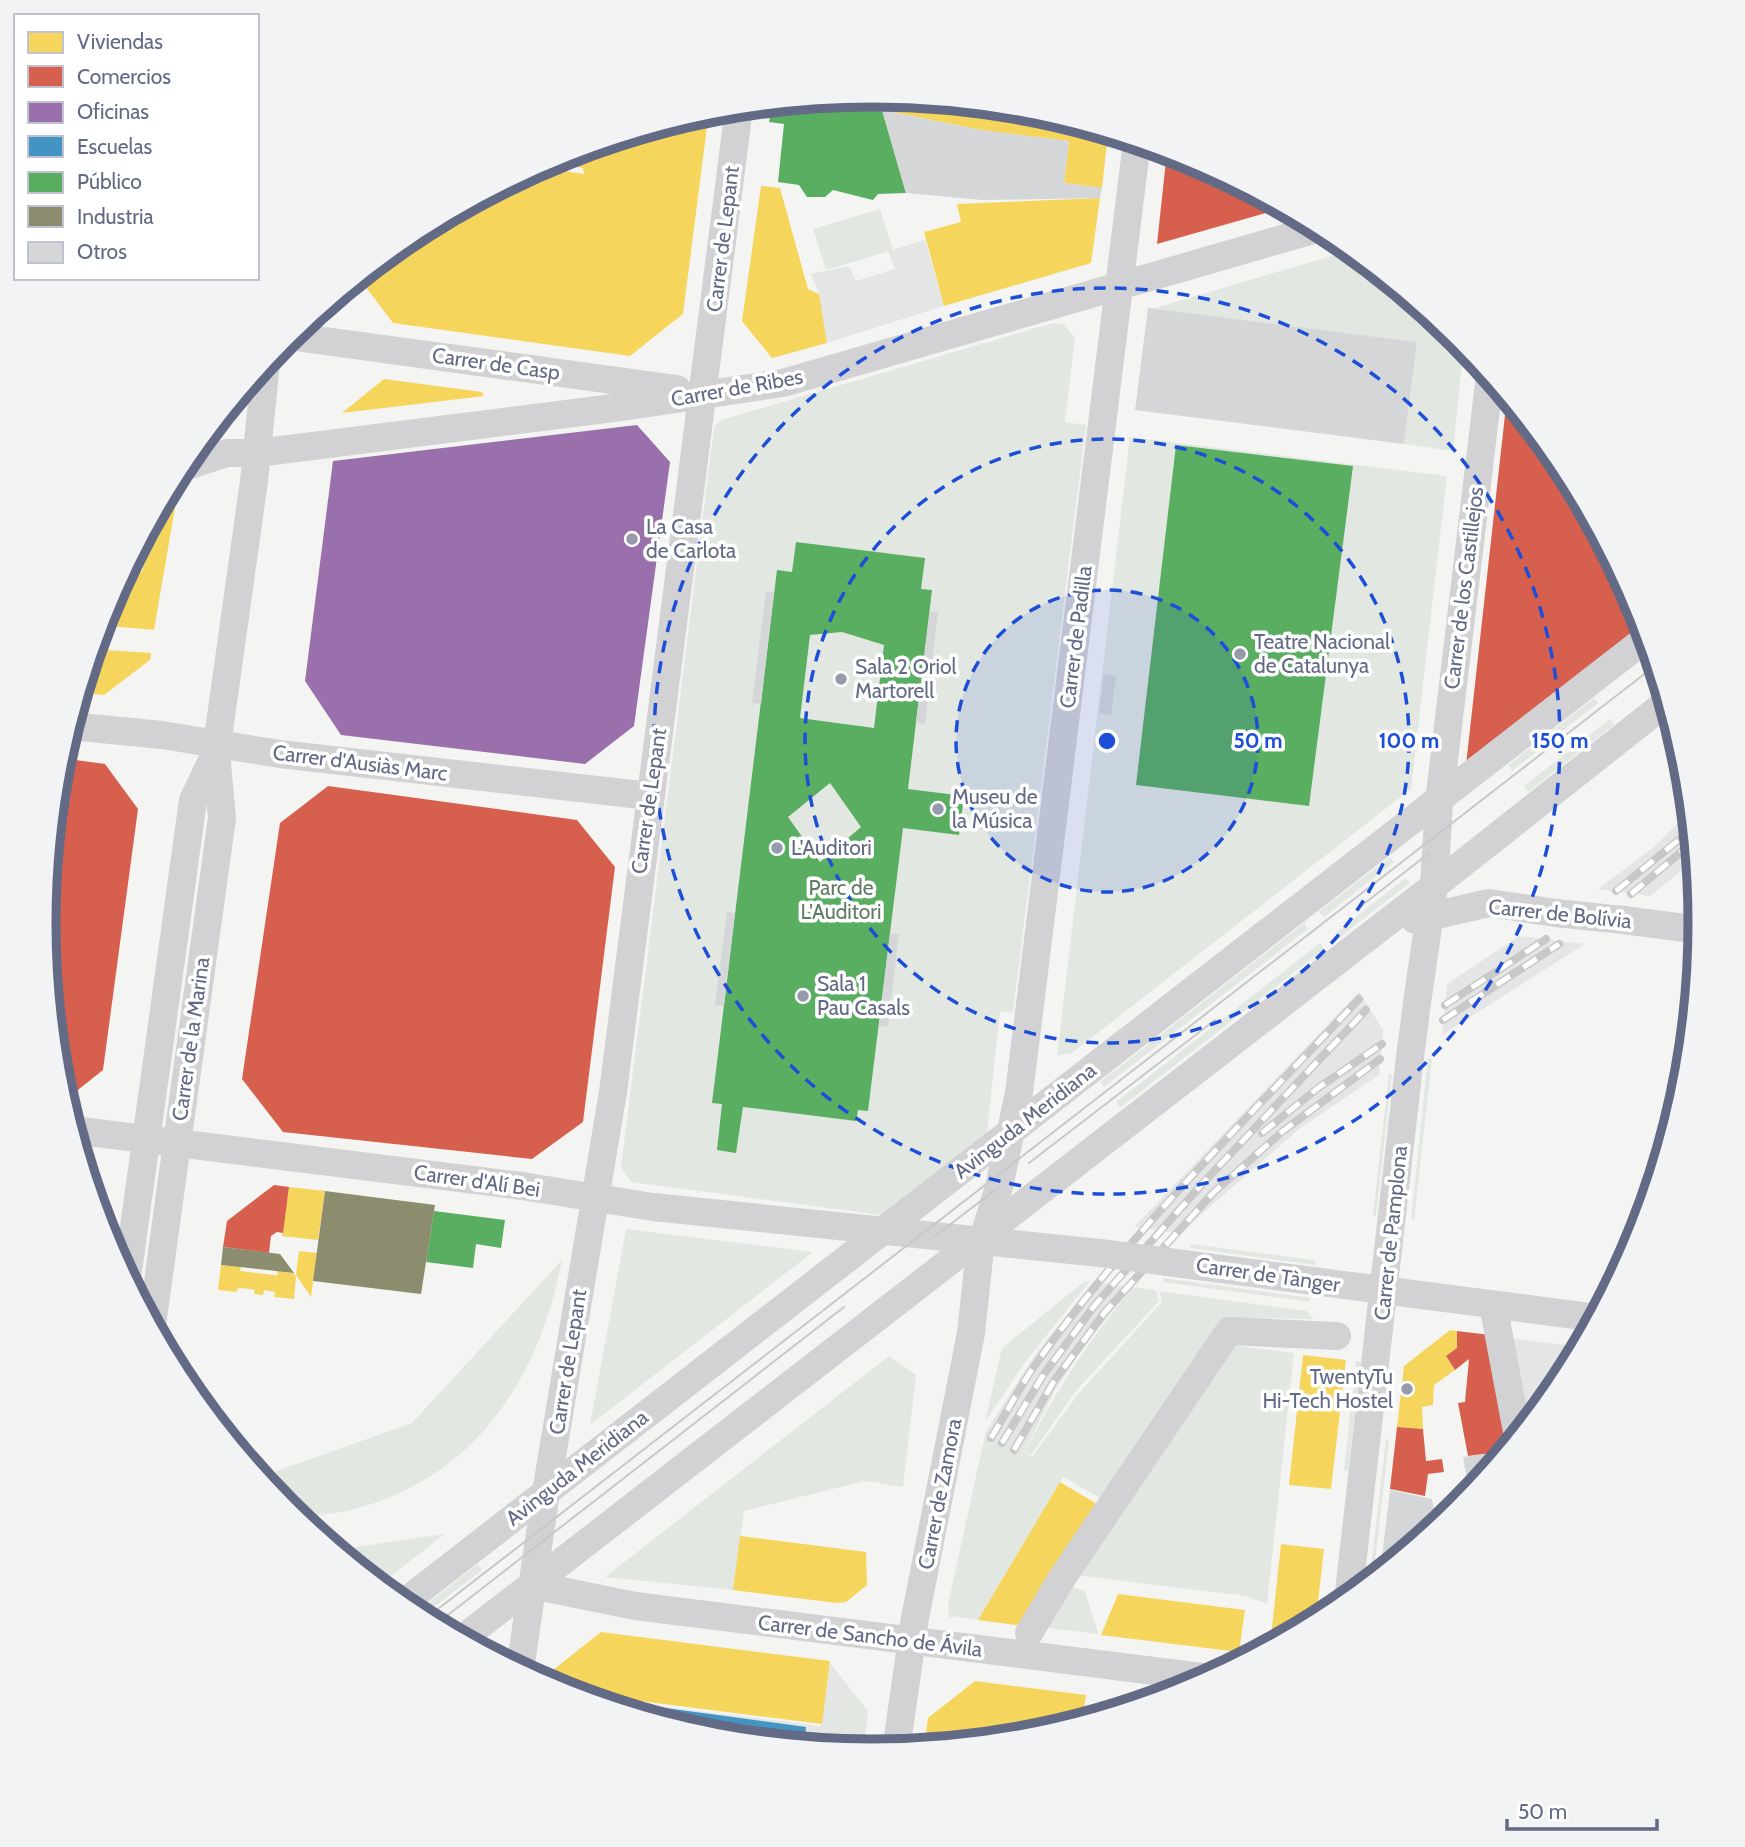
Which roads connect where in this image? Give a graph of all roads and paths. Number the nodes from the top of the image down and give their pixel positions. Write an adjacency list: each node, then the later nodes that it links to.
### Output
1 (739, 119): 8 (street, Carrer de Lepant)
2 (1136, 150): 4 (street, Carrer de Padilla)
3 (1306, 232): 4 (street, Carrer de Ribes)
4 (1118, 286): 8 (street, Carrer de Ribes); 23 (street, Carrer de Padilla)
5 (304, 338): 8 (street, Carrer de Casp)
6 (264, 379): 9 (street, Carrer de la Marina)
7 (1488, 388): 16 (street, Carrer de los Castillejos)
8 (704, 393): 9 (street, Carrer de Ribes); 15 (street, Carrer de Lepant)
9 (257, 453): 10 (street, Carrer de Ribes); 14 (street, Carrer de la Marina)
10 (200, 462)
11 (1639, 644): 16 (street, Avinguda Meridiana)
12 (1660, 708): 17 (street)
13 (80, 727): 14 (street, Carrer d'Ausiàs Marc)
14 (217, 748): 15 (street, Carrer d'Ausiàs Marc); 24 (street, Carrer de la Marina); 25 (street, Carrer de la Marina)
15 (650, 796): 26 (street, Carrer de Lepant)
16 (1439, 802): 17 (street, Carrer de Pamplona); 23 (street, Avinguda Meridiana)
17 (1438, 877): 18 (street); 19 (street, Carrer de Pamplona); 21 (street)
18 (1489, 903): 19 (street, Carrer de Bolívia); 20 (street, Carrer de Bolívia, bridge)
19 (1430, 916): 21 (street, Carrer de Bolívia); 30 (street, Carrer de Pamplona, bridge)
20 (1689, 928)
21 (1379, 929): 28 (street)
22 (83, 1130): 24 (street, Carrer d'Alí Bei)
23 (1012, 1133): 27 (street, Avinguda Meridiana); 28 (street, Carrer de Padilla)
24 (147, 1139): 25 (street, Carrer d'Alí Bei); 29 (street, Carrer de la Marina)
25 (176, 1142): 26 (street, Carrer d'Alí Bei); 31 (street, Carrer de la Marina)
26 (595, 1199): 27 (street, Carrer d'Alí Bei); 36 (street, Carrer de Lepant)
27 (881, 1230): 28 (street, Carrer d'Alí Bei); 36 (street, Avinguda Meridiana)
28 (982, 1238): 30 (street, Carrer de Tànger, bridge); 37 (street); 42 (street, Carrer de Zamora)
29 (129, 1261)
30 (1384, 1290): 33 (street, Carrer de Tànger); 38 (street, Carrer de Pamplona)
31 (154, 1311)
32 (1495, 1315): 35 (street)
33 (1588, 1317)
34 (1337, 1336): 40 (street)
35 (1516, 1426)
36 (546, 1492): 37 (street, Carrer de Lepant); 39 (street, Avinguda Meridiana)
37 (532, 1585): 41 (street); 42 (street, Carrer de Sancho de Ávila); 43 (street, Carrer de Lepant)
38 (1350, 1585)
39 (411, 1596)
40 (1029, 1633)
41 (469, 1634)
42 (912, 1641): 44 (street, Carrer de Sancho de Ávila); 45 (street, Carrer de Zamora)
43 (521, 1661)
44 (1190, 1676)
45 (899, 1739)

